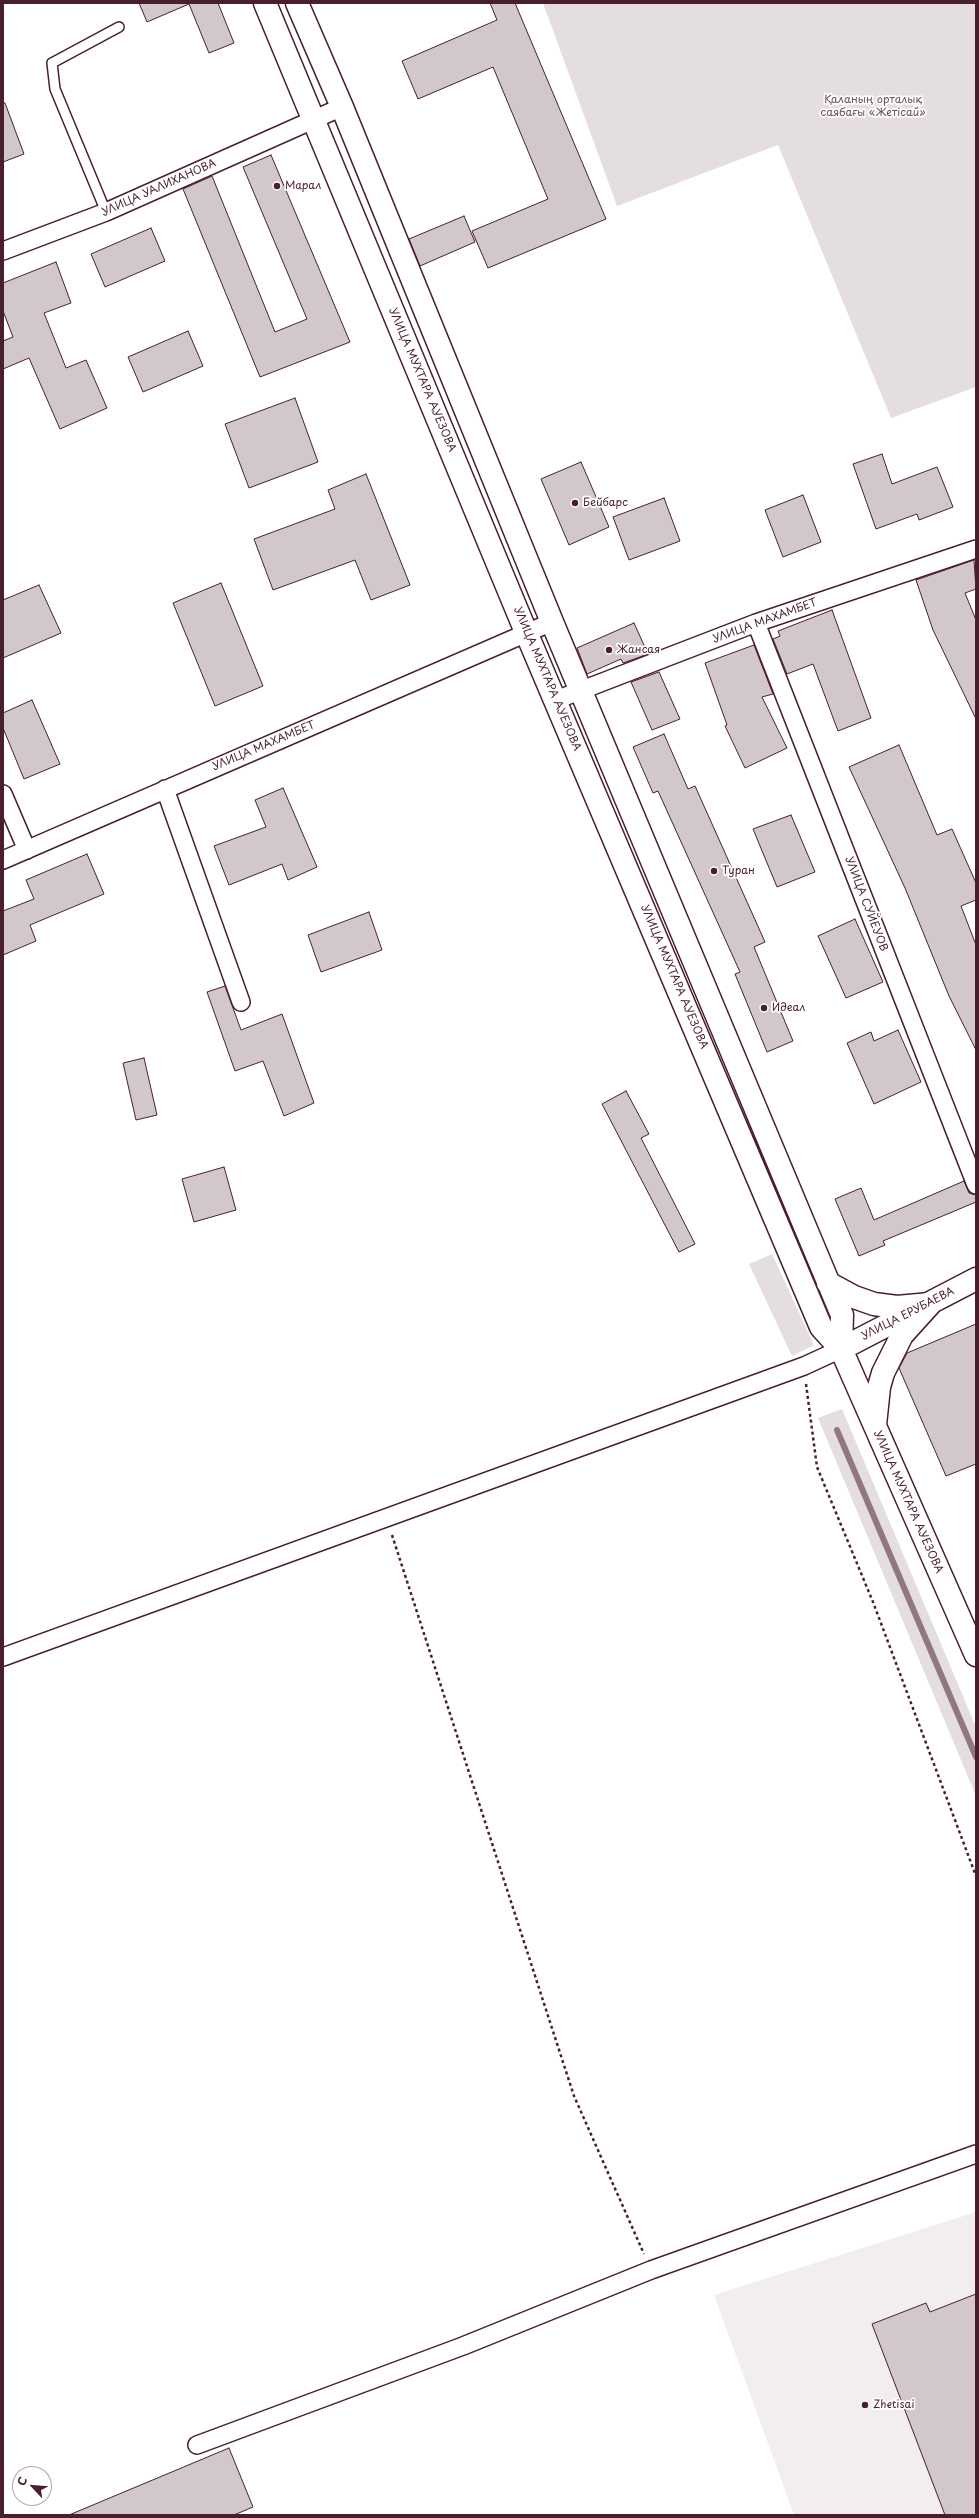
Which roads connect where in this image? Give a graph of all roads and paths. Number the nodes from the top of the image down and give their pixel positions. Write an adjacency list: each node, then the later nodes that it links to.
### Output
1 (265, 3): 5 (main road, УЛИЦА МУХТАРА АУЕЗОВА)
2 (297, 3): 4 (main road, УЛИЦА МУХТАРА АУЕЗОВА)
3 (119, 27): 6 (lane)
4 (342, 107): 5 (street, УЛИЦА УАЛИХАНОВА); 9 (main road, УЛИЦА МУХТАРА АУЕЗОВА)
5 (313, 118): 6 (street, УЛИЦА УАЛИХАНОВА); 11 (main road, УЛИЦА МУХТАРА АУЕЗОВА)
6 (106, 212): 7 (street, УЛИЦА УАЛИХАНОВА)
7 (3, 251)
8 (976, 549): 10 (street, УЛИЦА МАХАМБЕТ)
9 (552, 622): 11 (street, УЛИЦА МАХАМБЕТ); 12 (main road, УЛИЦА МУХТАРА АУЕЗОВА)
10 (756, 623): 12 (street, УЛИЦА МАХАМБЕТ); 19 (street, УЛИЦА СУЙЕУОВ)
11 (526, 632): 13 (main road, УЛИЦА МУХТАРА АУЕЗОВА); 14 (street, УЛИЦА МАХАМБЕТ)
12 (583, 690): 13 (street, УЛИЦА МАХАМБЕТ); 21 (main road, УЛИЦА МУХТАРА АУЕЗОВА)
13 (556, 700): 23 (main road, УЛИЦА МУХТАРА АУЕЗОВА)
14 (165, 789): 16 (street, УЛИЦА МАХАМБЕТ); 18 (street)
15 (3, 794): 16 (street)
16 (27, 850): 17 (street, УЛИЦА МАХАМБЕТ)
17 (3, 860)
18 (241, 1002)
19 (976, 1185)
20 (976, 1279): 22 (main road, УЛИЦА ЕРУБАЕВА)
21 (828, 1283): 22 (main road); 23 (main road, УЛИЦА МУХТАРА АУЕЗОВА)
22 (930, 1304): 23 (main road, УЛИЦА ЕРУБАЕВА); 25 (main road)
23 (841, 1349): 24 (street); 25 (main road, УЛИЦА МУХТАРА АУЕЗОВА)
24 (804, 1366): 26 (street); 29 (path)
25 (875, 1428): 27 (main road, УЛИЦА МУХТАРА АУЕЗОВА)
26 (386, 1518): 28 (street); 31 (path)
27 (976, 1655)
28 (3, 1657)
29 (976, 1876)
30 (976, 2154): 31 (street)
31 (651, 2270): 32 (street)
32 (197, 2445)

